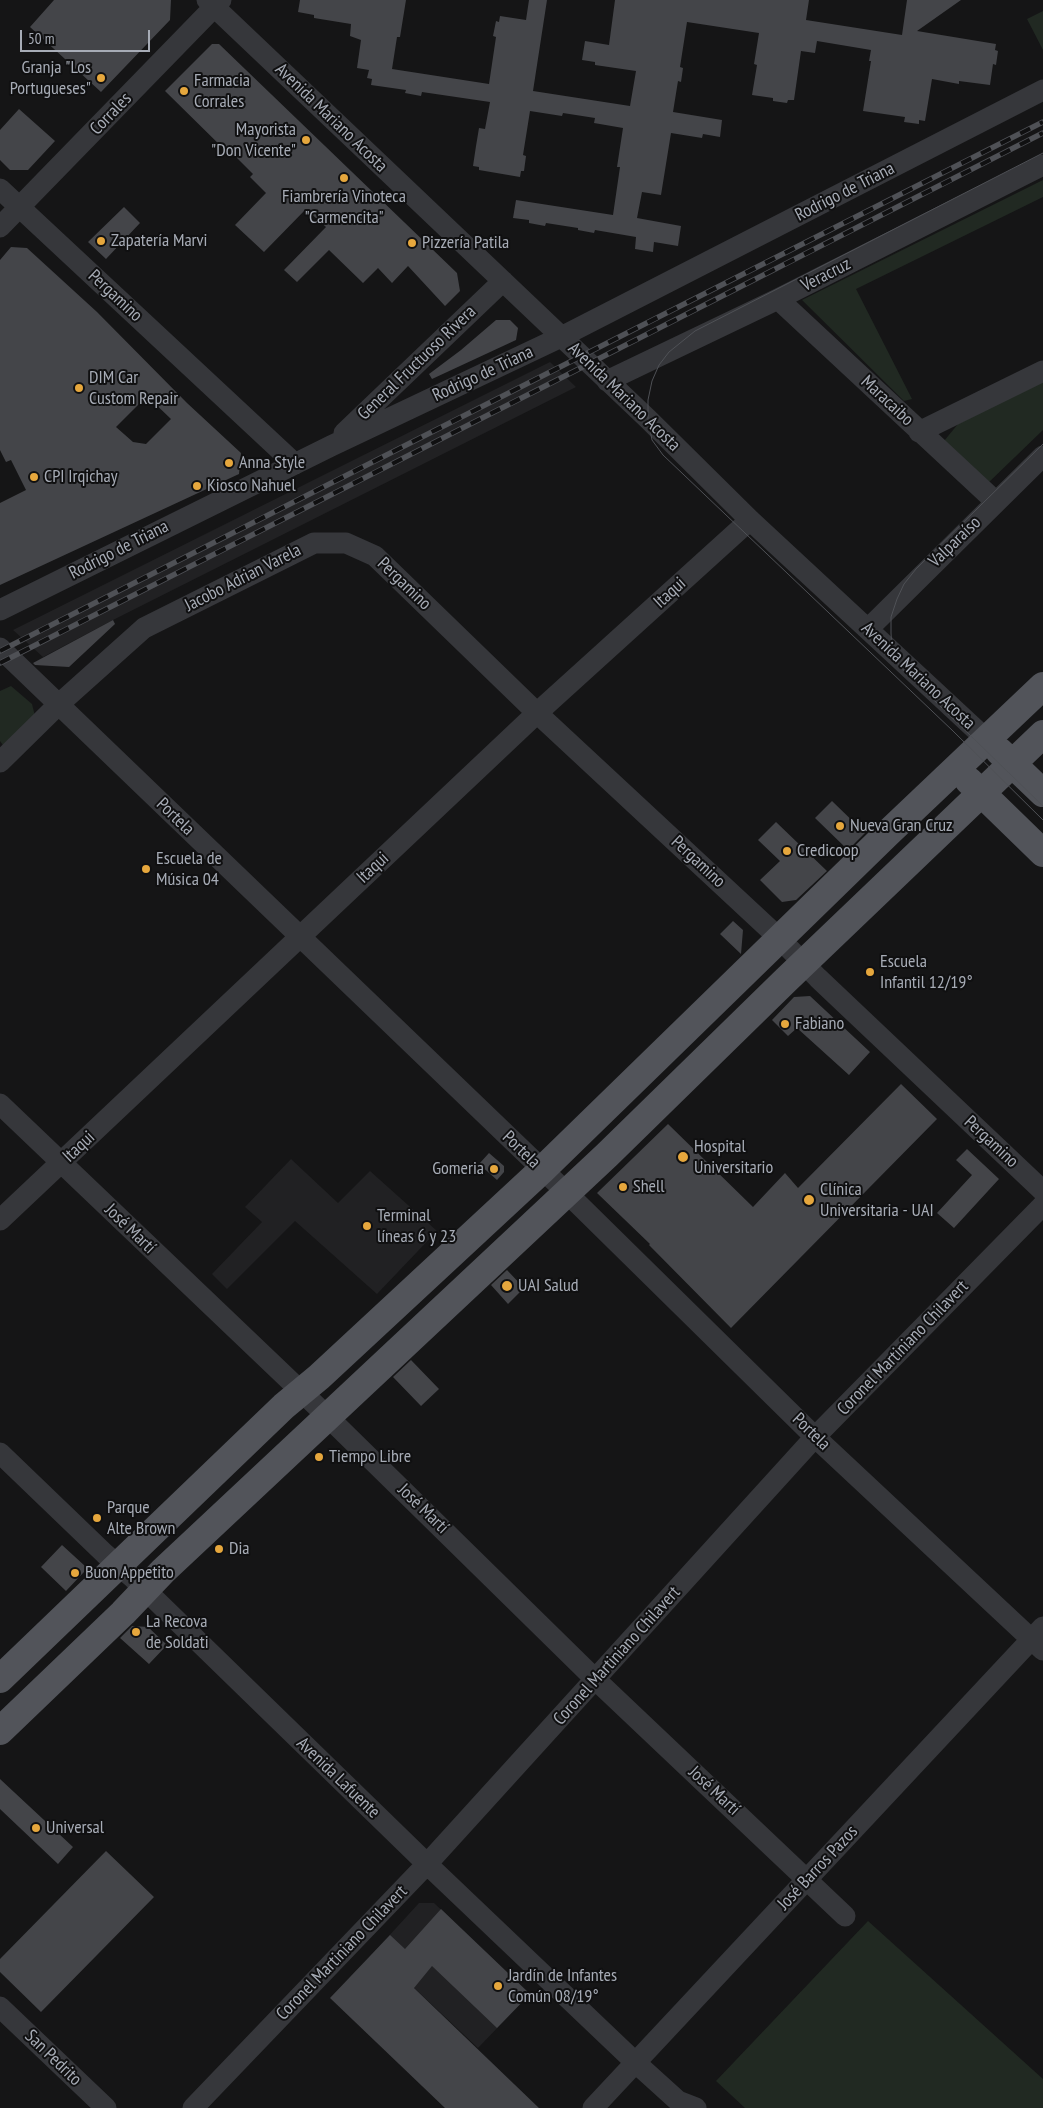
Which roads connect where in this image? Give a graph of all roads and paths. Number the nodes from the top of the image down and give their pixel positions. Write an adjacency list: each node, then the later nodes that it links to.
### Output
1 (214, 2): 5 (street, Corrales); 7 (street, Avenida Mariano Acosta)
2 (1043, 90): 9 (street, Rodrigo de Triana)
3 (1043, 165): 8 (street, Veracruz)
4 (0, 189): 5 (street, Pergamino)
5 (19, 207): 6 (street, Corrales); 15 (street, Pergamino)
6 (0, 227)
7 (502, 281): 9 (street, Avenida Mariano Acosta); 13 (street, General Fructuoso Rivera)
8 (778, 299): 11 (street, Veracruz); 12 (street, Maracaibo)
9 (561, 337): 11 (street, Avenida Mariano Acosta); 13 (street, Rodrigo de Triana)
10 (1043, 371): 12 (street)
11 (608, 381): 17 (street, Avenida Mariano Acosta)
12 (919, 432): 16 (street, Maracaibo)
13 (331, 446): 15 (street, Rodrigo de Triana)
14 (1043, 456): 16 (street, Valparaíso)
15 (295, 464): 19 (street, Rodrigo de Triana)
16 (996, 502): 20 (street, Valparaíso)
17 (750, 520): 20 (street, Avenida Mariano Acosta); 24 (street, Itaqui)
18 (346, 543): 23 (street, Jacobo Adrian Varela); 24 (street, Pergamino)
19 (0, 610)
20 (868, 628): 26 (street, Avenida Mariano Acosta)
21 (0, 648): 23 (street, Portela)
22 (1043, 686): 26 (main road)
23 (58, 705): 27 (street); 33 (street, Portela)
24 (537, 713): 33 (street, Itaqui); 34 (street, Pergamino)
25 (1043, 734): 28 (main road)
26 (987, 740): 28 (main road, Avenida Mariano Acosta); 29 (main road)
27 (0, 762)
28 (1012, 763): 30 (main road, Avenida Mariano Acosta); 31 (main road)
29 (957, 768): 31 (main road); 34 (main road)
30 (1043, 793)
31 (982, 794): 32 (main road); 35 (main road)
32 (1043, 853)
33 (301, 936): 37 (street, Itaqui); 38 (street, Portela)
34 (779, 938): 35 (street, Pergamino); 38 (main road)
35 (804, 963): 39 (street, Pergamino); 40 (main road)
36 (0, 1104): 37 (street, José Martí)
37 (62, 1164): 42 (street, Itaqui); 43 (street, José Martí)
38 (542, 1170): 40 (street, Portela); 43 (main road)
39 (1043, 1191)
40 (566, 1192): 44 (main road); 45 (street, Portela)
41 (1043, 1205): 45 (street, Coronel Martiniano Chilavert)
42 (0, 1220)
43 (301, 1392): 44 (street, José Martí); 47 (main road)
44 (328, 1417): 48 (main road); 51 (street, José Martí)
45 (815, 1437): 49 (street, Portela); 51 (street, Coronel Martiniano Chilavert)
46 (0, 1453): 47 (street, Avenida Lafuente)
47 (118, 1565): 48 (street, Avenida Lafuente); 50 (main road)
48 (145, 1590): 52 (main road); 53 (street, Avenida Lafuente)
49 (1039, 1639): 54 (street, José Barros Pazos)
50 (0, 1679)
51 (596, 1680): 53 (street, Coronel Martiniano Chilavert); 54 (street, José Martí)
52 (0, 1731)
53 (427, 1864): 57 (street, Avenida Lafuente); 60 (street, Coronel Martiniano Chilavert)
54 (808, 1880): 55 (street, José Martí); 57 (street, José Barros Pazos)
55 (845, 1916)
56 (0, 2007): 59 (street, San Pedrito)
57 (636, 2063): 58 (street, Avenida Lafuente); 61 (street, José Barros Pazos)
58 (685, 2106)
59 (106, 2108)
60 (193, 2108)
61 (592, 2108)

